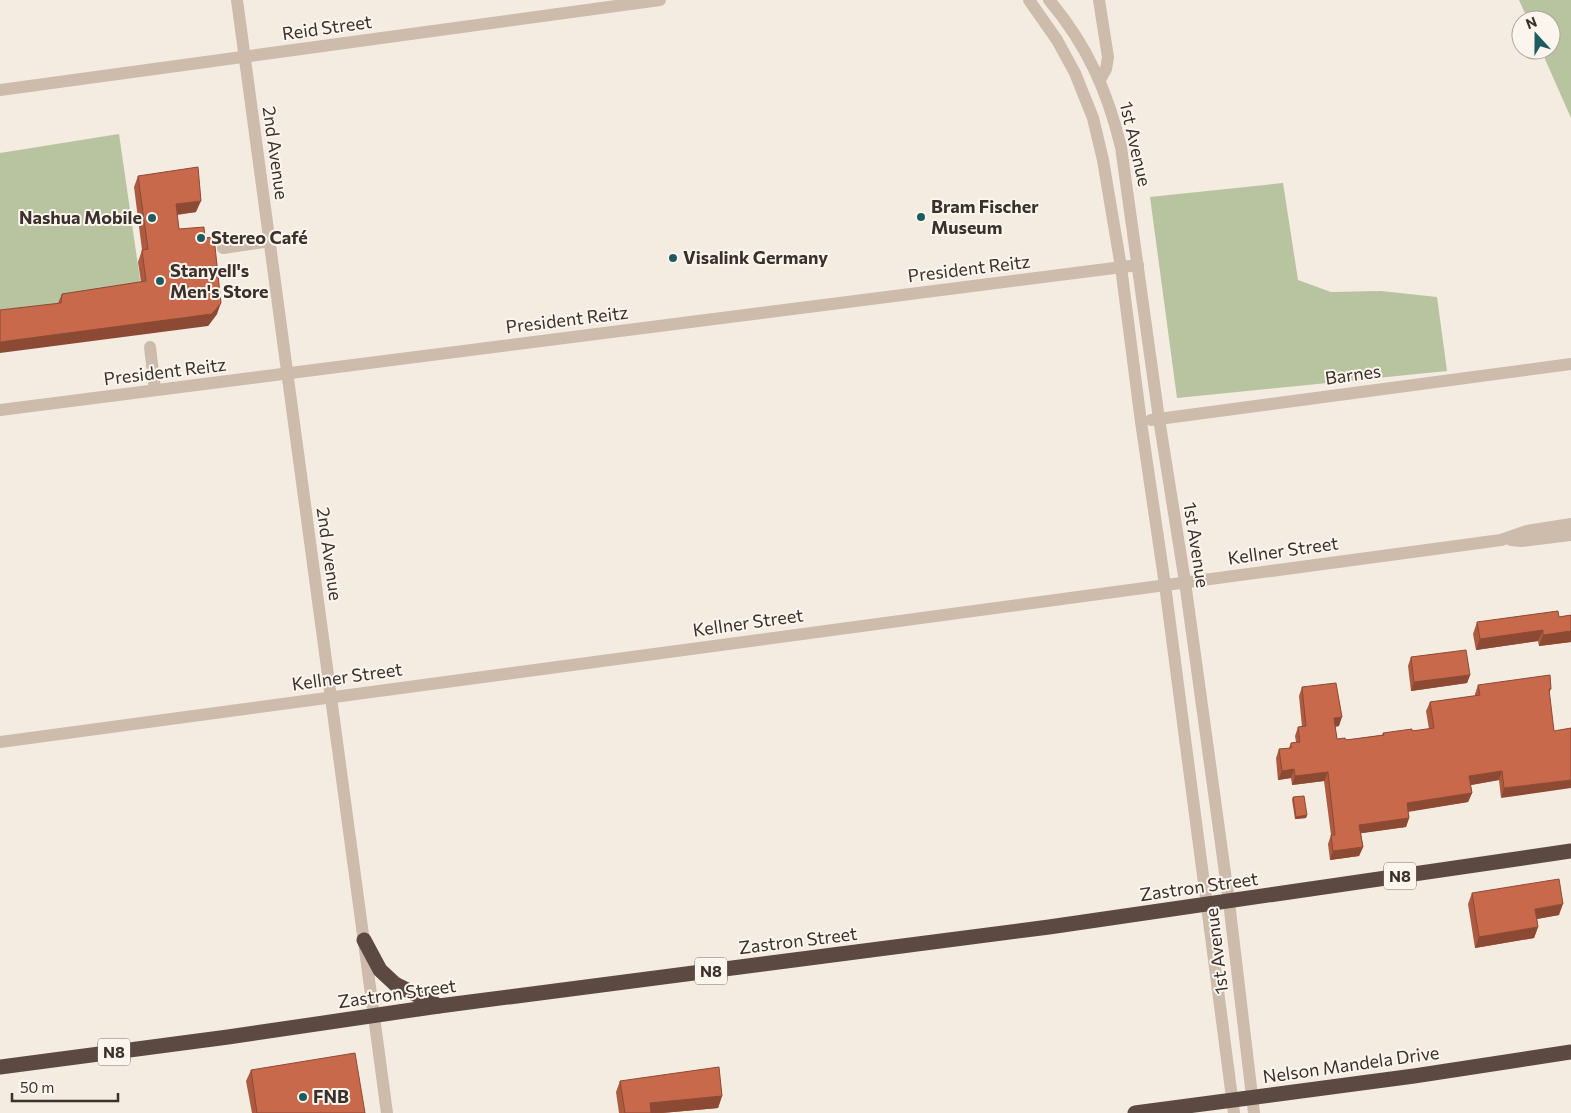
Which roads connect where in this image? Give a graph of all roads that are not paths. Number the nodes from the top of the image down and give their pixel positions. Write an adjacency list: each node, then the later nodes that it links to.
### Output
1 (237, 0): 6 (street, 2nd Avenue)
2 (660, 0): 6 (street, Reid Street)
3 (1029, 0): 9 (street, 1st Avenue)
4 (1049, 0): 7 (street, 1st Avenue)
5 (1099, 0): 7 (street)
6 (245, 57): 8 (street, Reid Street); 10 (street, 2nd Avenue)
7 (1102, 85): 9 (street); 12 (street, 1st Avenue)
8 (0, 90)
9 (1085, 98): 13 (street, 1st Avenue)
10 (270, 240): 11 (street); 16 (street, 2nd Avenue)
11 (223, 248)
12 (1138, 265): 13 (street, President Reitz); 19 (street, 1st Avenue)
13 (1121, 267): 16 (street, President Reitz); 20 (street, 1st Avenue)
14 (150, 347): 17 (street)
15 (1571, 364): 19 (street, Barnes)
16 (287, 374): 17 (street, President Reitz); 26 (street, 2nd Avenue)
17 (155, 390): 18 (street, President Reitz)
18 (0, 410)
19 (1159, 419): 20 (street, Barnes); 24 (street, 1st Avenue)
20 (1141, 422): 25 (street, 1st Avenue)
21 (1571, 524): 23 (street, Kellner Street)
22 (1571, 535): 23 (street, Kellner Street)
23 (1501, 540): 24 (street, Kellner Street)
24 (1185, 582): 25 (street, Kellner Street); 29 (street, 1st Avenue)
25 (1165, 585): 26 (street, Kellner Street); 30 (street, 1st Avenue)
26 (331, 697): 27 (street, Kellner Street); 31 (street, 2nd Avenue)
27 (0, 742)
28 (1571, 851): 29 (highway, Zastron Street / N8)
29 (1229, 902): 30 (highway, Zastron Street / N8); 36 (street, 1st Avenue)
30 (1206, 904): 32 (highway, Zastron Street / N8); 37 (street, 1st Avenue)
31 (364, 940): 32 (highway); 33 (street, 2nd Avenue)
32 (439, 1006): 33 (highway, Zastron Street / N8)
33 (374, 1016): 35 (highway, Zastron Street / N8); 38 (street, 2nd Avenue)
34 (1571, 1052): 36 (highway, Nelson Mandela Drive)
35 (0, 1068)
36 (1252, 1097): 37 (highway, Nelson Mandela Drive); 40 (street, 1st Avenue)
37 (1233, 1106): 39 (highway, Nelson Mandela Drive)
38 (387, 1113)
39 (1135, 1113)
40 (1254, 1113)

